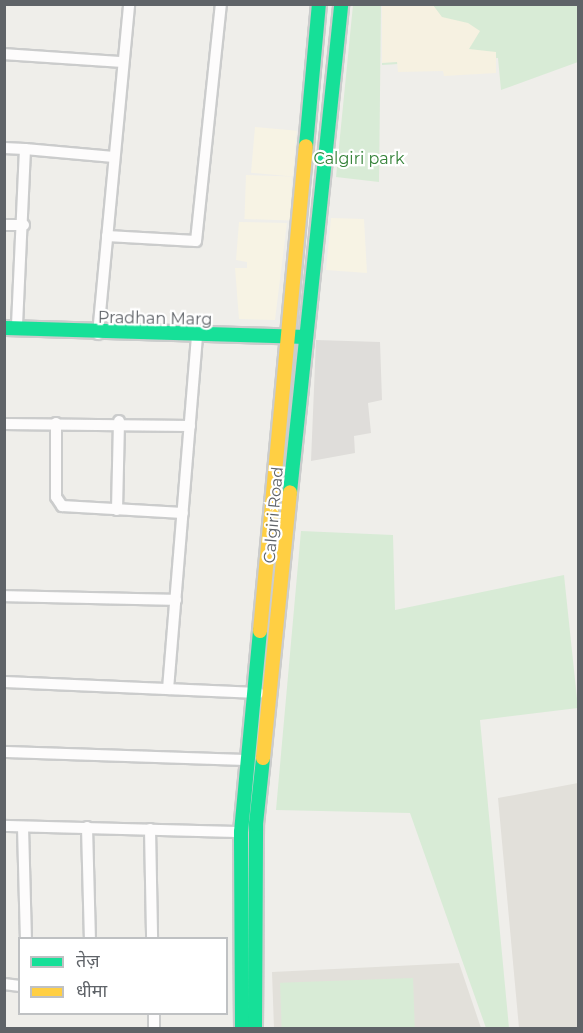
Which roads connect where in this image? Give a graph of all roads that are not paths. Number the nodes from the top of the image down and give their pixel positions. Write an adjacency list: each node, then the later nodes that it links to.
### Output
1 (129, 4): 6 (street)
2 (221, 4): 12 (street)
3 (319, 4): 13 (main road, Calgiri Road)
4 (341, 4): 14 (main road, Calgiri Road)
5 (4, 54): 6 (street)
6 (122, 62): 9 (street)
7 (4, 148): 8 (street)
8 (25, 149): 9 (street); 11 (street)
9 (114, 157): 12 (street)
10 (4, 225): 11 (street)
11 (24, 225): 15 (street)
12 (107, 236): 16 (street)
13 (295, 261): 14 (main road); 18 (main road, Calgiri Road)
14 (312, 263): 19 (main road, Calgiri Road)
15 (11, 328): 16 (main road, Pradhan Marg)
16 (98, 335): 17 (main road, Pradhan Marg)
17 (198, 336): 18 (main road, Pradhan Marg); 23 (street)
18 (287, 336): 19 (main road, Pradhan Marg); 30 (main road, Calgiri Road)
19 (305, 337): 31 (main road, Calgiri Road)
20 (120, 421): 21 (street); 23 (street); 24 (street)
21 (56, 423): 22 (street); 24 (street)
22 (4, 424)
23 (190, 426): 25 (street)
24 (117, 510): 25 (street)
25 (183, 513): 27 (street)
26 (4, 596): 27 (street)
27 (176, 600): 29 (street)
28 (4, 682): 29 (street)
29 (168, 689): 30 (street)
30 (253, 692): 31 (street); 33 (main road, Calgiri Road)
31 (271, 693): 43 (main road, Calgiri Road)
32 (4, 752): 33 (street)
33 (248, 760): 38 (main road, Calgiri Road)
34 (4, 826): 35 (street)
35 (23, 827): 36 (street); 39 (street)
36 (87, 827): 37 (street); 40 (street)
37 (150, 829): 38 (street); 41 (street)
38 (241, 832): 42 (main road, Calgiri Road)
39 (26, 937)
40 (90, 937)
41 (152, 937)
42 (242, 1029)
43 (255, 1029)

